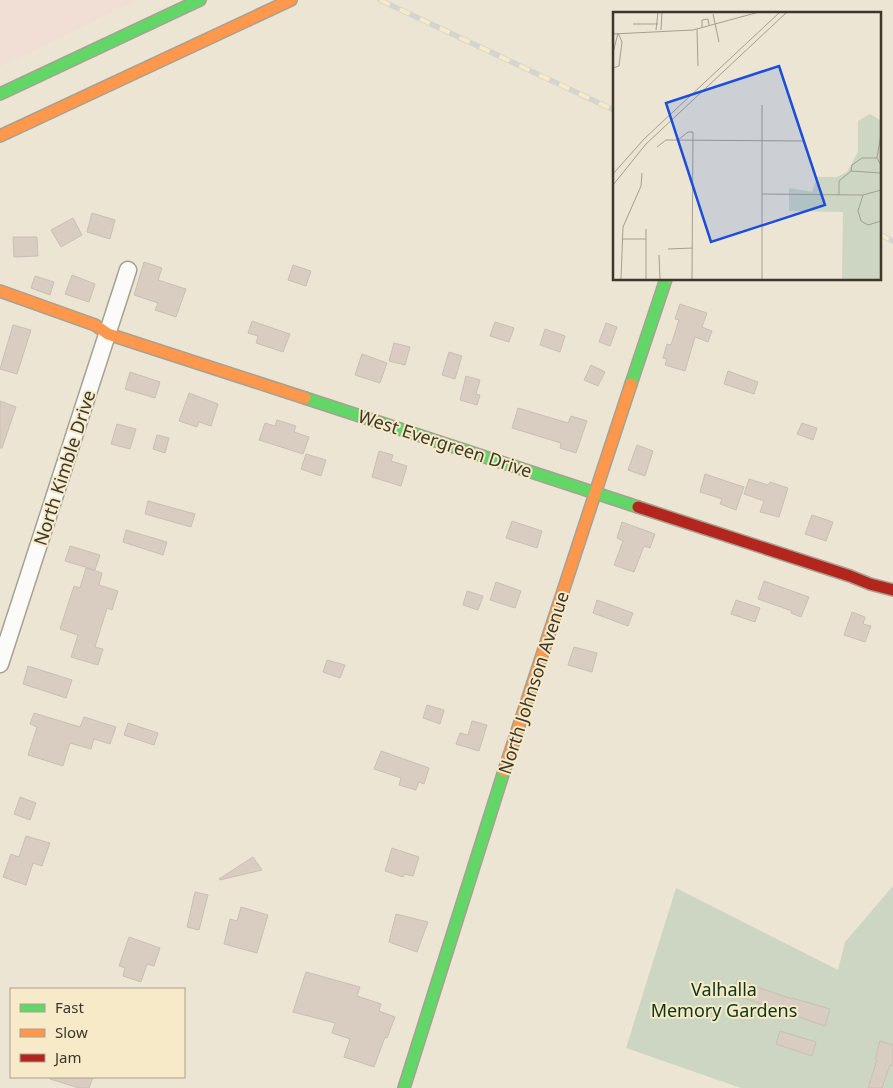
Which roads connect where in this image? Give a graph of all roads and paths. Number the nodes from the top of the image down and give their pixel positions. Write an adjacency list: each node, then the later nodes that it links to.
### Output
1 (200, 0): 3 (main road)
2 (290, 0): 4 (main road)
3 (0, 94)
4 (0, 136)
5 (128, 270): 8 (street, North Kimble Drive)
6 (666, 280): 9 (main road, North Johnson Avenue)
7 (0, 291): 8 (main road, West Evergreen Drive)
8 (108, 334): 9 (main road, West Evergreen Drive); 11 (street, North Kimble Drive)
9 (596, 493): 10 (main road, West Evergreen Drive); 12 (main road, North Johnson Avenue)
10 (893, 590)
11 (0, 664)
12 (404, 1088)

